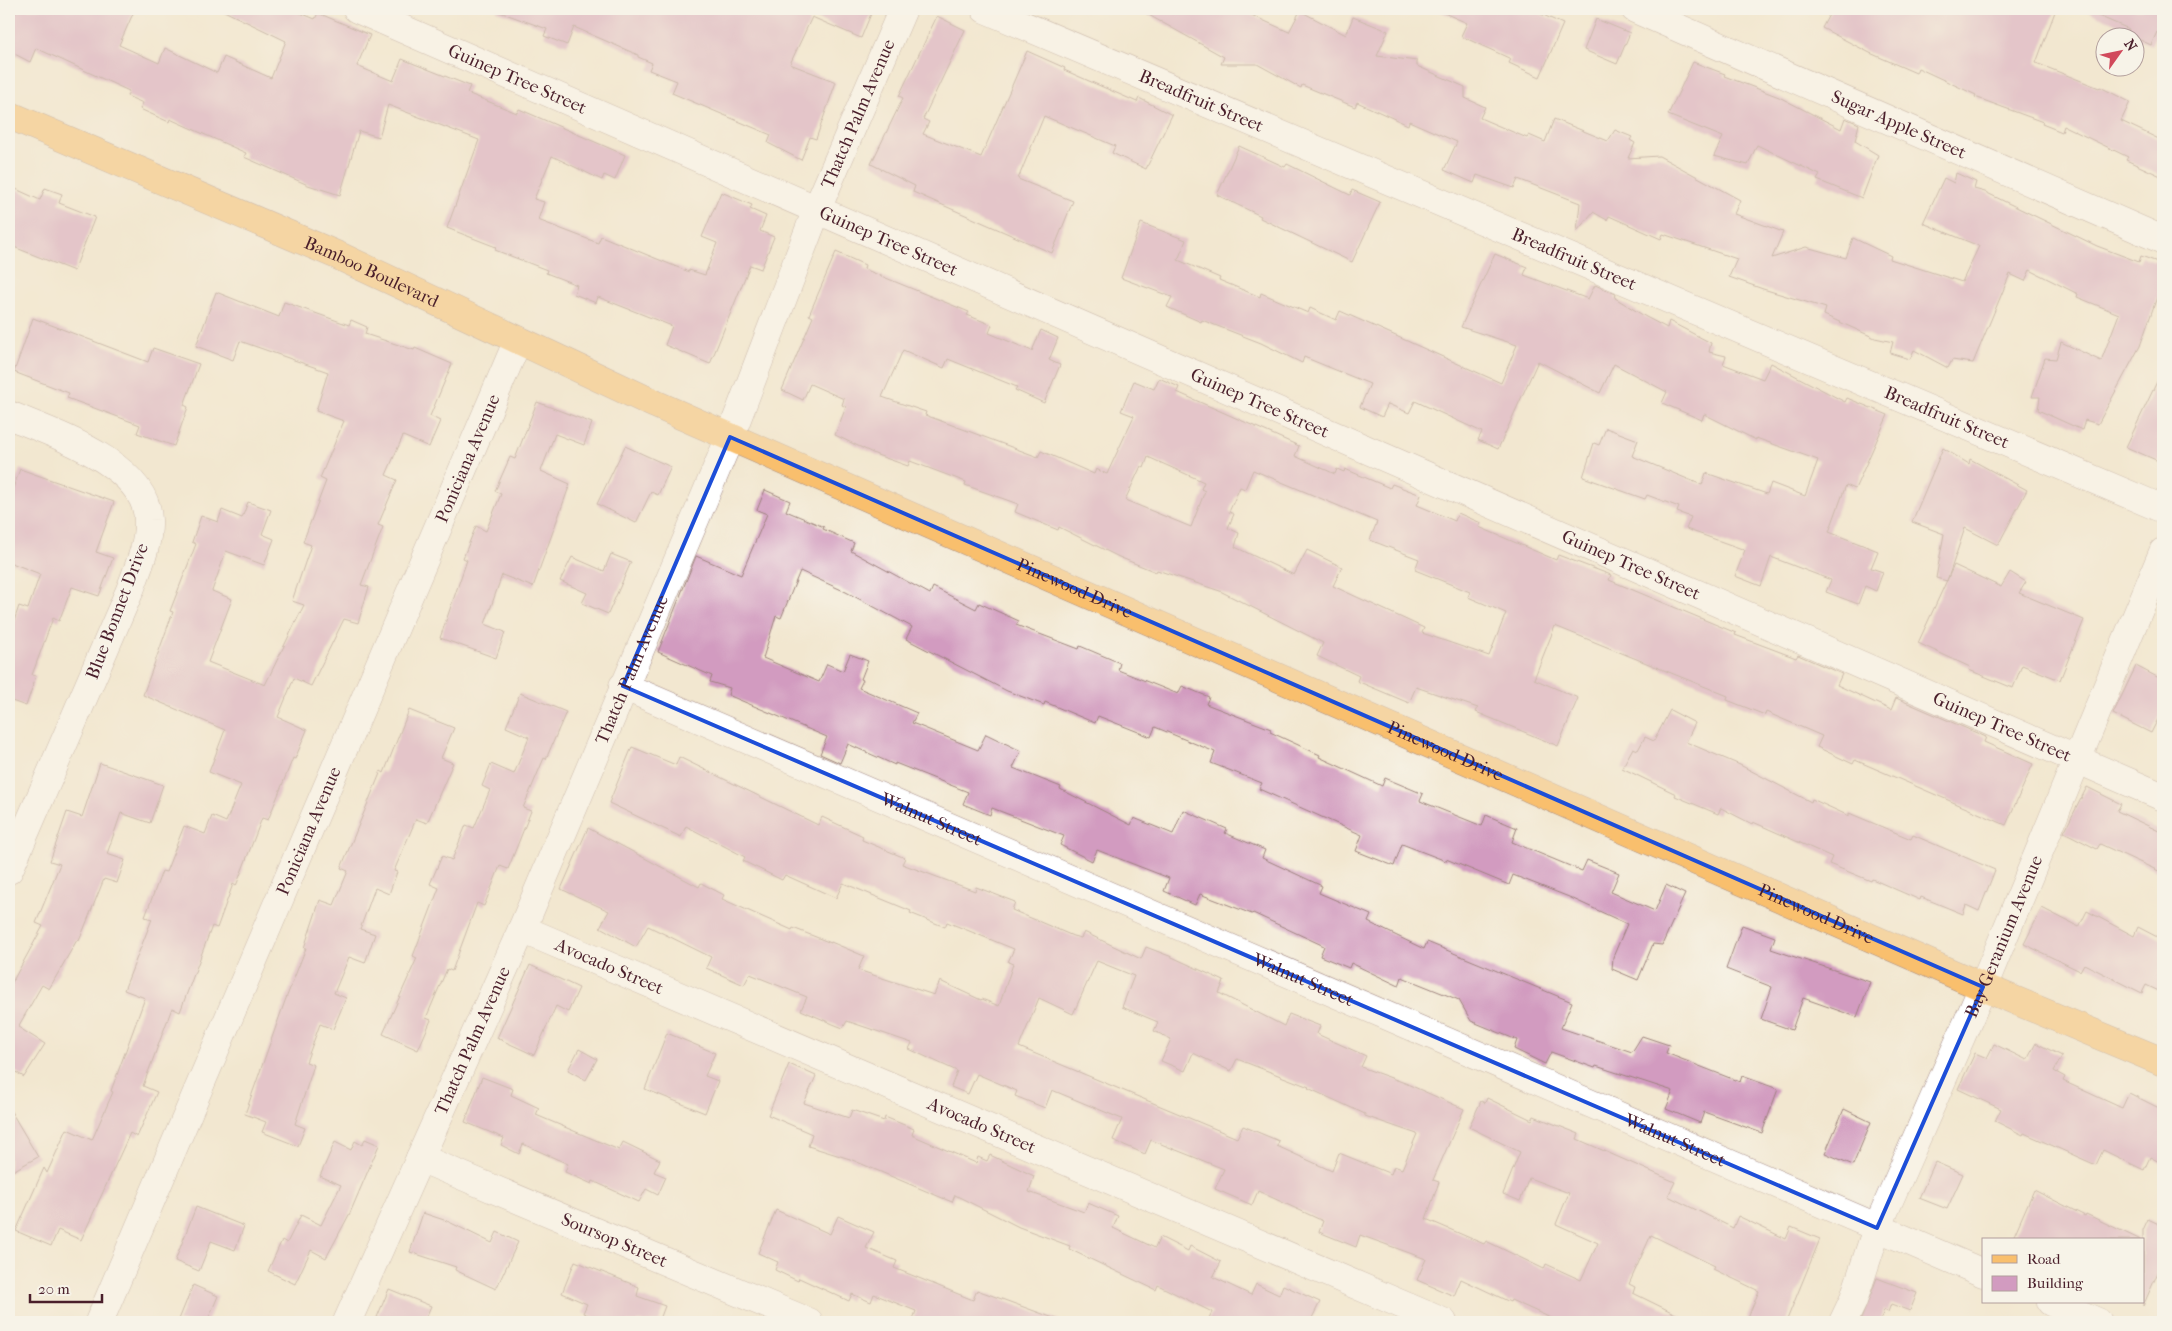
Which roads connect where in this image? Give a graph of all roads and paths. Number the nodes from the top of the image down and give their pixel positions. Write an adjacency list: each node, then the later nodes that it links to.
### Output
1 (357, 9): 6 (street, Guinep Tree Street)
2 (903, 9): 6 (street, Thatch Palm Avenue)
3 (985, 9): 11 (street, Breadfruit Street)
4 (1634, 9): 7 (street, Sugar Apple Street)
5 (9, 115): 8 (main road, Bamboo Boulevard)
6 (817, 209): 10 (street, Thatch Palm Avenue); 14 (street, Guinep Tree Street)
7 (2163, 240)
8 (518, 340): 10 (main road, Bamboo Boulevard); 24 (street, Poniciana Avenue)
9 (9, 415): 16 (street, Blue Bonnet Drive)
10 (730, 437): 13 (street, Thatch Palm Avenue); 18 (main road, Pinewood Drive)
11 (2163, 509)
12 (2163, 552): 14 (street, Bay Geranium Avenue)
13 (623, 686): 17 (street, Thatch Palm Avenue); 21 (street, Walnut Street)
14 (2076, 760): 15 (street, Guinep Tree Street); 18 (street, Bay Geranium Avenue)
15 (2163, 797)
16 (9, 870)
17 (522, 929): 20 (street, Thatch Palm Avenue); 27 (street, Avocado Street)
18 (1983, 987): 19 (main road, Pinewood Drive); 21 (street, Bay Geranium Avenue)
19 (2163, 1062)
20 (420, 1158): 25 (street, Thatch Palm Avenue); 26 (street, Soursop Street)
21 (1877, 1228): 22 (street, Walnut Street); 28 (street, Bay Geranium Avenue)
22 (1982, 1274)
23 (2056, 1304): 29 (street)
24 (99, 1322)
25 (347, 1322)
26 (809, 1322)
27 (1443, 1322)
28 (1843, 1322)
29 (2098, 1322)

